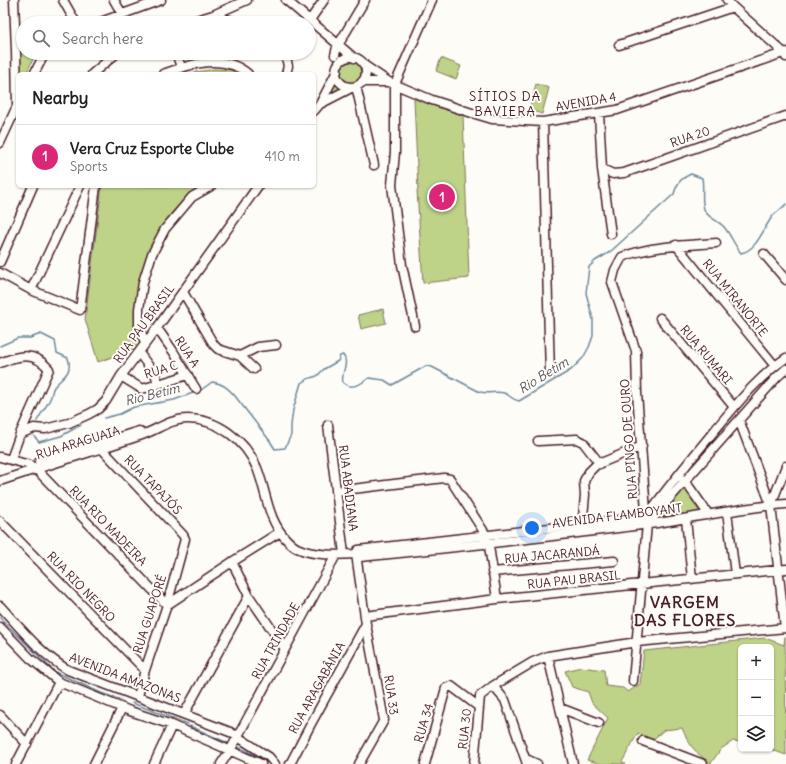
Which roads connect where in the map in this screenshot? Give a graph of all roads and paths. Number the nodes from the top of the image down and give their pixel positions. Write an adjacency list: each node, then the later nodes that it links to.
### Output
1 (14, 0): 14 (street)
2 (63, 0): 15 (street)
3 (114, 0): 12 (street)
4 (161, 0): 12 (street)
5 (247, 0): 13 (street)
6 (286, 0): 19 (street)
7 (324, 0): 20 (street)
8 (365, 0): 23 (street)
9 (432, 0): 42 (street)
10 (727, 0): 11 (street)
11 (733, 7): 24 (street); 25 (street)
12 (122, 14): 16 (street)
13 (213, 15): 17 (street); 18 (street)
14 (16, 16)
15 (72, 16)
16 (117, 16)
17 (210, 16)
18 (216, 16)
19 (305, 16)
20 (313, 16)
21 (316, 25): 22 (street)
22 (324, 32): 23 (street); 26 (street)
23 (339, 44): 26 (street); 27 (street)
24 (618, 45)
25 (785, 54): 47 (street, AVENIDA 4)
26 (335, 55): 35 (street)
27 (354, 58): 33 (street); 35 (street)
28 (20, 60): 36 (street)
29 (41, 60): 37 (street)
30 (109, 60): 38 (street)
31 (178, 60): 34 (street)
32 (287, 60): 41 (street)
33 (364, 65): 42 (street, AVENIDA 4); 43 (street)
34 (181, 67): 39 (street); 40 (street)
35 (337, 70): 43 (street); 44 (street)
36 (19, 72)
37 (35, 72)
38 (94, 72)
39 (168, 72)
40 (246, 72)
41 (286, 72)
42 (392, 83): 43 (street, AVENIDA 4); 49 (street, AVENIDA 4); 68 (street)
43 (357, 85): 44 (street); 51 (street)
44 (320, 104): 46 (street)
45 (16, 109): 50 (street)
46 (316, 109)
47 (600, 113): 49 (street, AVENIDA 4); 52 (street)
48 (786, 116): 52 (street, RUA 20)
49 (543, 122): 79 (street)
50 (0, 143)
51 (374, 165)
52 (602, 169): 58 (street)
53 (32, 188): 62 (street)
54 (79, 188): 65 (street)
55 (96, 188): 65 (street)
56 (208, 188): 70 (street)
57 (257, 188): 66 (street, RUA PAU BRASIL)
58 (612, 234)
59 (716, 243): 60 (street)
60 (676, 245): 76 (street, RUA MIRANORTE); 91 (street, RUA PINGO DE OURO)
61 (764, 254): 64 (street)
62 (0, 262)
63 (0, 273): 65 (street)
64 (786, 280)
65 (31, 290)
66 (183, 292): 69 (street, RUA PAU BRASIL); 73 (street)
67 (660, 318): 84 (street, RUA RUMARI)
68 (415, 326)
69 (157, 328): 70 (street, RUA PAU BRASIL); 80 (street, RUA A)
70 (145, 343): 72 (street, RUA PAU BRASIL)
71 (276, 345): 73 (street)
72 (139, 353): 81 (street, RUA PAU BRASIL); 82 (street)
73 (240, 356): 77 (street)
74 (786, 358): 76 (street)
75 (0, 363): 89 (street)
76 (775, 366): 84 (street)
77 (254, 369)
78 (786, 369): 85 (street)
79 (550, 374)
80 (188, 375): 82 (street, RUA C); 83 (street, RUA A)
81 (120, 376): 82 (street, RUA C); 89 (street, RUA PAU BRASIL)
82 (155, 385)
83 (196, 389)
84 (734, 407): 99 (street)
85 (739, 420): 101 (street); 104 (street)
86 (328, 425): 102 (street, RUA ABADIANA)
87 (161, 426): 88 (street, RUA ARAGUAIA); 92 (street, RUA ARAGUAIA); 97 (street, RUA ARAGUAIA)
88 (222, 428): 111 (street, AVENIDA FLAMBOYANT)
89 (20, 434): 94 (street)
90 (538, 441): 95 (street)
91 (642, 446): 95 (street); 108 (street, RUA PINGO DE OURO)
92 (102, 449): 97 (street, RUA ARAGUAIA); 114 (street, RUA TAPAJÓS)
93 (0, 457): 94 (street)
94 (11, 459): 97 (street)
95 (600, 464): 110 (street)
96 (786, 466): 104 (street)
97 (33, 467): 98 (street, RUA ARAGUAIA); 100 (street, RUA ARAGUAIA); 127 (street, RUA RIO MADEIRA)
98 (0, 475)
99 (677, 476): 101 (street); 108 (street)
100 (0, 481)
101 (685, 481): 106 (street); 108 (street)
102 (336, 491): 113 (street); 116 (street, RUA ABADIANA)
103 (786, 504): 104 (street, AVENIDA FLAMBOYANT)
104 (771, 505): 105 (street, AVENIDA FLAMBOYANT); 120 (street)
105 (727, 512): 106 (street, AVENIDA FLAMBOYANT); 122 (street)
106 (708, 515): 107 (street, AVENIDA FLAMBOYANT)
107 (686, 519): 108 (street, AVENIDA FLAMBOYANT); 123 (street)
108 (647, 520): 110 (street, AVENIDA FLAMBOYANT); 112 (street, AVENIDA FLAMBOYANT); 124 (street, RUA PINGO DE OURO)
109 (0, 521): 135 (street, RUA RIO NEGRO)
110 (582, 523): 112 (street); 113 (street, AVENIDA FLAMBOYANT)
111 (280, 532): 116 (street, AVENIDA FLAMBOYANT); 119 (street)
112 (583, 532): 115 (street, AVENIDA FLAMBOYANT)
113 (486, 535): 115 (street); 117 (street, AVENIDA FLAMBOYANT)
114 (185, 539): 127 (street, RUA GUAPORÉ)
115 (489, 544): 117 (street, AVENIDA FLAMBOYANT); 121 (street)
116 (340, 554): 117 (street, AVENIDA FLAMBOYANT); 133 (street, RUA TRINDADE)
117 (356, 554): 129 (street, RUA 33)
118 (614, 561): 121 (street, RUA JACARANDÁ)
119 (232, 562): 125 (street); 127 (street)
120 (782, 570): 122 (street, RUA PAU BRASIL); 131 (street)
121 (492, 572): 126 (street)
122 (735, 574): 123 (street, RUA PAU BRASIL)
123 (692, 579): 124 (street, RUA PAU BRASIL)
124 (643, 585): 126 (street, RUA PAU BRASIL); 132 (street, RUA PINGO DE OURO)
125 (249, 596): 133 (street); 143 (street)
126 (496, 599): 129 (street, RUA PAU BRASIL)
127 (167, 605): 135 (street, RUA GUAPORÉ)
128 (0, 606): 139 (street, AVENIDA AMAZONAS)
129 (365, 620): 159 (street, RUA ARAGABÂNIA); 160 (street, RUA 33)
130 (0, 627): 137 (street)
131 (786, 628): 132 (street)
132 (637, 642): 134 (street); 136 (street, RUA PINGO DE OURO)
133 (285, 649): 147 (street, RUA TRINDADE)
134 (548, 656): 138 (street); 142 (street)
135 (145, 670): 139 (street, RUA GUAPORÉ)
136 (633, 681)
137 (60, 682): 141 (street); 149 (street)
138 (493, 686): 140 (street, RUA 30); 151 (street)
139 (138, 696): 143 (street, AVENIDA AMAZONAS)
140 (479, 707): 161 (street, RUA 34); 162 (street, RUA 30)
141 (122, 708): 146 (street); 154 (street)
142 (560, 708): 145 (street); 164 (street)
143 (184, 714): 147 (street, AVENIDA AMAZONAS)
144 (0, 715): 149 (street)
145 (599, 723)
146 (172, 726): 150 (street); 155 (street)
147 (237, 738): 150 (street, RUA TRINDADE); 158 (street, AVENIDA AMAZONAS)
148 (643, 741): 152 (street)
149 (28, 744): 153 (street)
150 (231, 748): 156 (street, RUA TRINDADE); 157 (street)
151 (526, 762): 163 (street)
152 (700, 763)
153 (16, 764)
154 (94, 764)
155 (154, 764)
156 (221, 764)
157 (261, 764)
158 (275, 764)
159 (290, 764)
160 (359, 764)
161 (425, 764)
162 (474, 764)
163 (537, 764)
164 (572, 764)

